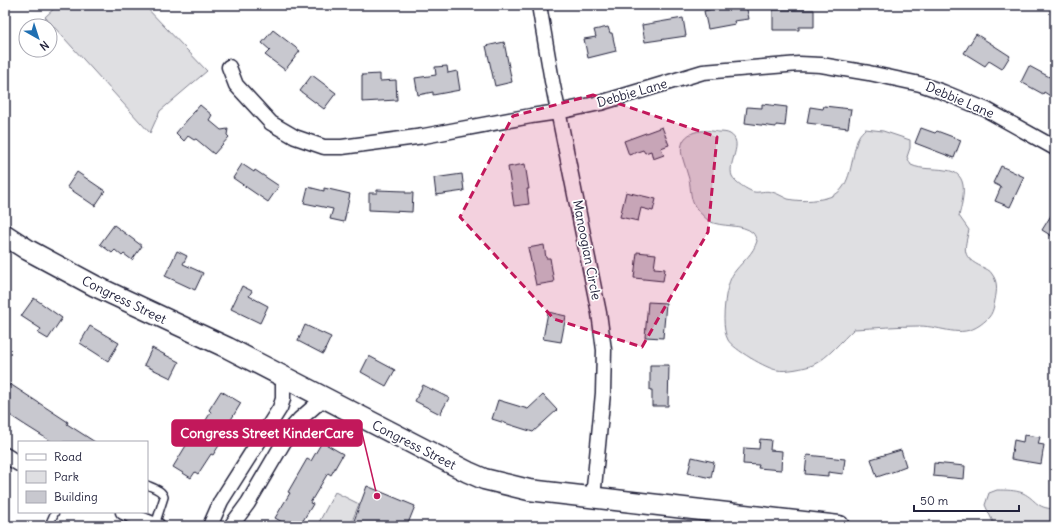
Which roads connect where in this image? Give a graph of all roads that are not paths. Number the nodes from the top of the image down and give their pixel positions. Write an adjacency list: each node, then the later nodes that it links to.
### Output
1 (539, 5): 3 (street, Manoogian Circle)
2 (229, 67): 3 (street, Debbie Lane)
3 (558, 112): 4 (street, Debbie Lane); 11 (street, Manoogian Circle)
4 (1055, 148)
5 (5, 234): 6 (main road, Congress Street)
6 (283, 377): 7 (main road, Congress Street); 16 (street)
7 (324, 398): 11 (main road, Congress Street); 17 (street)
8 (5, 455): 9 (street)
9 (18, 463)
10 (148, 486): 14 (lane)
11 (593, 498): 18 (main road, Congress Street)
12 (55, 513): 15 (lane)
13 (126, 513): 14 (street)
14 (157, 525)
15 (54, 526)
16 (210, 526)
17 (231, 526)
18 (839, 526)

